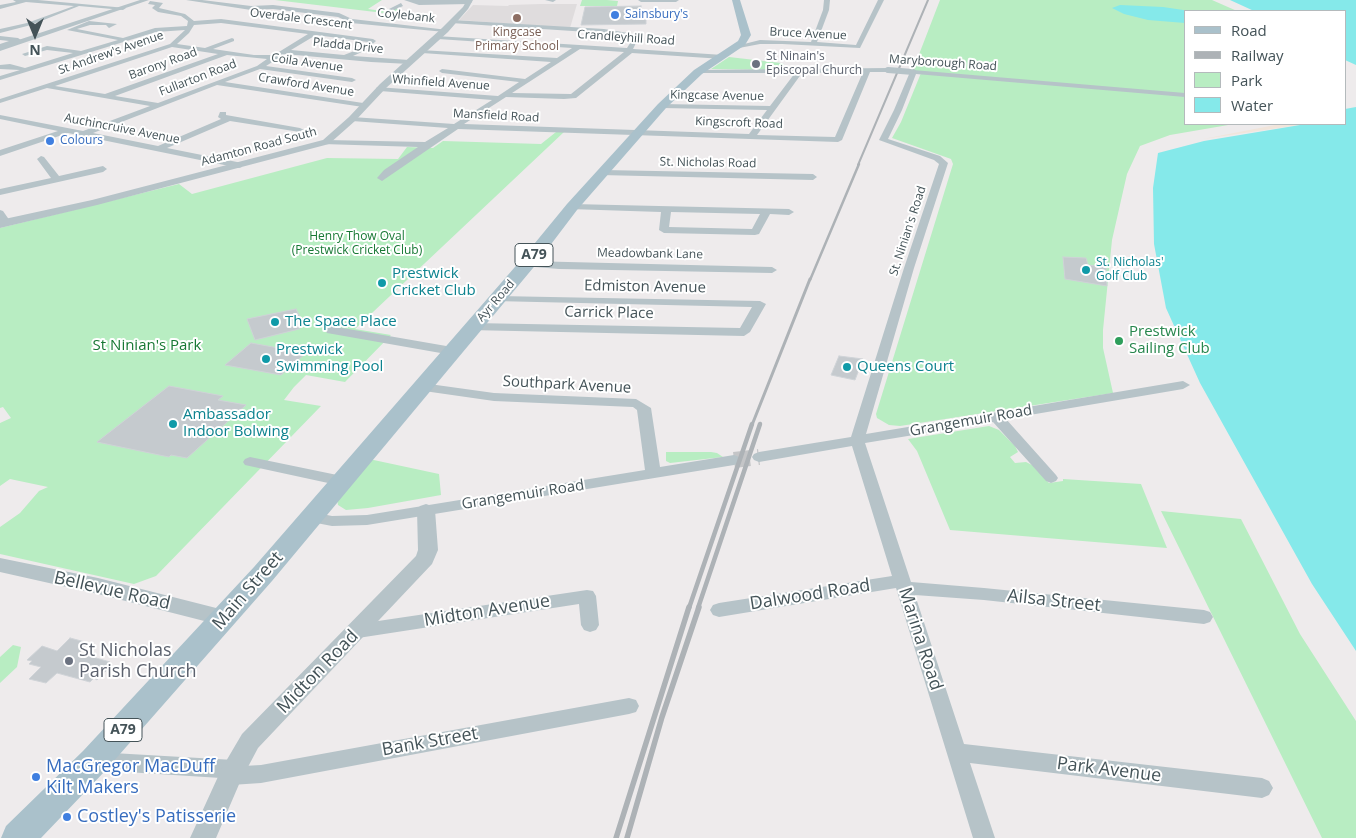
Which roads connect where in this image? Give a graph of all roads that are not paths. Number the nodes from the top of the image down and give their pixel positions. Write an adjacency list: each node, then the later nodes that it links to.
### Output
1 (16, 0): 14 (street)
2 (57, 0): 18 (street)
3 (128, 0): 21 (street)
4 (188, 0): 19 (street, Coylebank)
5 (218, 0): 19 (street)
6 (407, 0): 17 (street)
7 (548, 0): 8 (street)
8 (553, 0)
9 (641, 0): 10 (street)
10 (676, 0)
11 (736, 0): 41 (main road)
12 (827, 0): 42 (street)
13 (880, 0): 42 (street, Bruce Avenue)
14 (25, 1): 18 (street); 22 (street)
15 (148, 1): 23 (street); 30 (street, St Andrew's Avenue)
16 (470, 1): 17 (street); 28 (street, Adamton Road South)
17 (416, 2): 24 (street)
18 (47, 3): 20 (street)
19 (209, 3): 29 (street, Coylebank)
20 (82, 5): 21 (street); 26 (street)
21 (106, 6): 23 (street)
22 (0, 7)
23 (123, 8): 45 (street)
24 (390, 10)
25 (396, 15): 29 (street)
26 (46, 18): 27 (street); 32 (street)
27 (72, 19)
28 (453, 22): 34 (street, Adamton Road South); 35 (street)
29 (374, 24): 34 (street, Coylebank)
30 (191, 25): 33 (street, Overdale Crescent); 39 (street, Overdale Crescent); 43 (street, St Andrew's Avenue)
31 (109, 26): 39 (street)
32 (0, 31)
33 (315, 33): 49 (street, Fullarton Road); 54 (street, Overdale Crescent)
34 (441, 34): 44 (street, Crandleyhill Road); 48 (street, Adamton Road South)
35 (609, 34): 44 (street); 47 (street)
36 (20, 36): 38 (street)
37 (0, 38): 38 (street)
38 (12, 39): 45 (street)
39 (126, 39): 50 (street, Overdale Crescent)
40 (232, 40): 46 (street)
41 (748, 42): 42 (street, Bruce Avenue); 55 (main road, Ayr Road / A79)
42 (812, 44)
43 (172, 45): 46 (street); 68 (street, St Andrew's Avenue)
44 (583, 46): 47 (street, Crandleyhill Road); 56 (street)
45 (0, 47)
46 (205, 49): 51 (street)
47 (630, 50): 55 (street, Crandleyhill Road); 77 (street, Whinfield Avenue)
48 (422, 51): 56 (street); 57 (street, Adamton Road South)
49 (284, 52): 53 (street, Fullarton Road); 54 (street, Pladda Drive)
50 (81, 53): 52 (street); 60 (street, Overdale Crescent)
51 (226, 53): 53 (street); 76 (street, Barony Road)
52 (25, 54)
53 (276, 57): 59 (street, Fullarton Road)
54 (345, 57): 57 (street, Pladda Drive)
55 (723, 57): 65 (main road, Ayr Road / A79)
56 (558, 60): 71 (street)
57 (409, 62): 74 (street, Adamton Road South)
58 (0, 67): 60 (street)
59 (259, 67): 70 (street, Coila Avenue); 72 (street, Fullarton Road)
60 (30, 68): 62 (street); 69 (street, Overdale Crescent)
61 (867, 70): 66 (street, Maryborough Road); 67 (street, Maryborough Road, bridge); 92 (street, Kingscroft Road)
62 (51, 71)
63 (61, 72): 68 (street)
64 (446, 72): 71 (street)
65 (698, 72): 66 (street, Maryborough Road); 81 (main road, Ayr Road / A79)
66 (799, 72): 82 (street)
67 (913, 72): 75 (street, Maryborough Road); 121 (street, St. Ninian's Road)
68 (80, 76): 73 (street, St Andrew's Avenue)
69 (0, 78)
70 (352, 80)
71 (526, 81): 77 (street)
72 (215, 83): 79 (street, Fullarton Road); 80 (street, Crawford Avenue)
73 (48, 86): 76 (street); 78 (street, St Andrew's Avenue)
74 (380, 89): 77 (street, Whinfield Avenue); 80 (street, Adamton Road South)
75 (1184, 95)
76 (107, 96): 79 (street)
77 (502, 97): 87 (street)
78 (0, 101)
79 (158, 105): 91 (street, Fullarton Road)
80 (363, 106): 84 (street, Adamton Road South)
81 (662, 106): 82 (street, Kingcase Avenue); 90 (main road, Ayr Road / A79)
82 (772, 108): 92 (street)
83 (0, 117): 85 (street, Auchincruive Avenue)
84 (352, 119): 87 (street, Mansfield Road); 93 (street, Adamton Road South)
85 (13, 120): 86 (street); 88 (street, Auchincruive Avenue)
86 (0, 124)
87 (457, 126): 90 (street, Mansfield Road); 94 (street)
88 (66, 130): 91 (street, Auchincruive Avenue); 96 (street)
89 (300, 130): 95 (street)
90 (639, 132): 92 (street, Kingscroft Road); 100 (main road, Ayr Road / A79)
91 (83, 134): 95 (street, Auchincruive Avenue)
92 (752, 136)
93 (326, 142): 94 (street); 98 (street, Adamton Road South)
94 (427, 145): 102 (street)
95 (158, 149): 98 (street, Auchincruive Avenue)
96 (0, 153)
97 (41, 159): 103 (street)
98 (239, 165): 110 (street, Adamton Road South)
99 (103, 169): 103 (street)
100 (602, 173): 101 (street, St. Nicholas Road); 105 (main road, Ayr Road / A79)
101 (813, 177)
102 (382, 178)
103 (58, 179): 104 (street)
104 (0, 192)
105 (572, 207): 106 (street); 111 (main road, Ayr Road / A79)
106 (666, 210): 107 (street); 107 (street)
107 (766, 212): 108 (street)
108 (789, 212)
109 (0, 213): 110 (street)
110 (4, 224)
111 (527, 264): 112 (street, Meadowbank Lane); 113 (main road, Ayr Road / A79)
112 (772, 270)
113 (498, 299): 114 (main road, Ayr Road / A79); 116 (street, Edmiston Avenue)
114 (473, 327): 116 (street, Carrick Place); 117 (main road, Ayr Road / A79)
115 (331, 330): 117 (street)
116 (744, 332)
117 (452, 351): 119 (main road, Ayr Road / A79)
118 (1183, 386): 120 (street, Grangemuir Road)
119 (422, 387): 125 (street, Southpark Avenue); 127 (main road, Ayr Road / A79)
120 (996, 417): 121 (street, Grangemuir Road); 126 (street)
121 (857, 440): 122 (street, Grangemuir Road); 131 (street, Marina Road)
122 (759, 457)
123 (734, 460): 125 (street, Grangemuir Road)
124 (250, 462): 127 (street)
125 (653, 473): 128 (street, Grangemuir Road)
126 (1051, 478)
127 (342, 481): 129 (main road, Ayr Road / A79)
128 (426, 510): 129 (street, Grangemuir Road); 136 (street, Midton Road)
129 (312, 517): 134 (main road, Main Street / A79)
130 (0, 565): 134 (street, Bellevue Road)
131 (903, 585): 132 (street, Dalwood Road); 133 (street, Ailsa Street); 138 (street, Marina Road)
132 (719, 610)
133 (1204, 617)
134 (224, 618): 139 (main road, Main Street / A79)
135 (590, 624): 136 (street, Midton Avenue)
136 (358, 631): 140 (street, Midton Road)
137 (629, 706): 140 (street, Bank Street)
138 (956, 752): 141 (street, Park Avenue); 144 (street, Marina Road)
139 (94, 761): 140 (street, Bank Street); 142 (main road, Main Street / A79)
140 (233, 772): 143 (street, Midton Road)
141 (1262, 788)
142 (18, 838)
143 (203, 838)
144 (984, 838)

